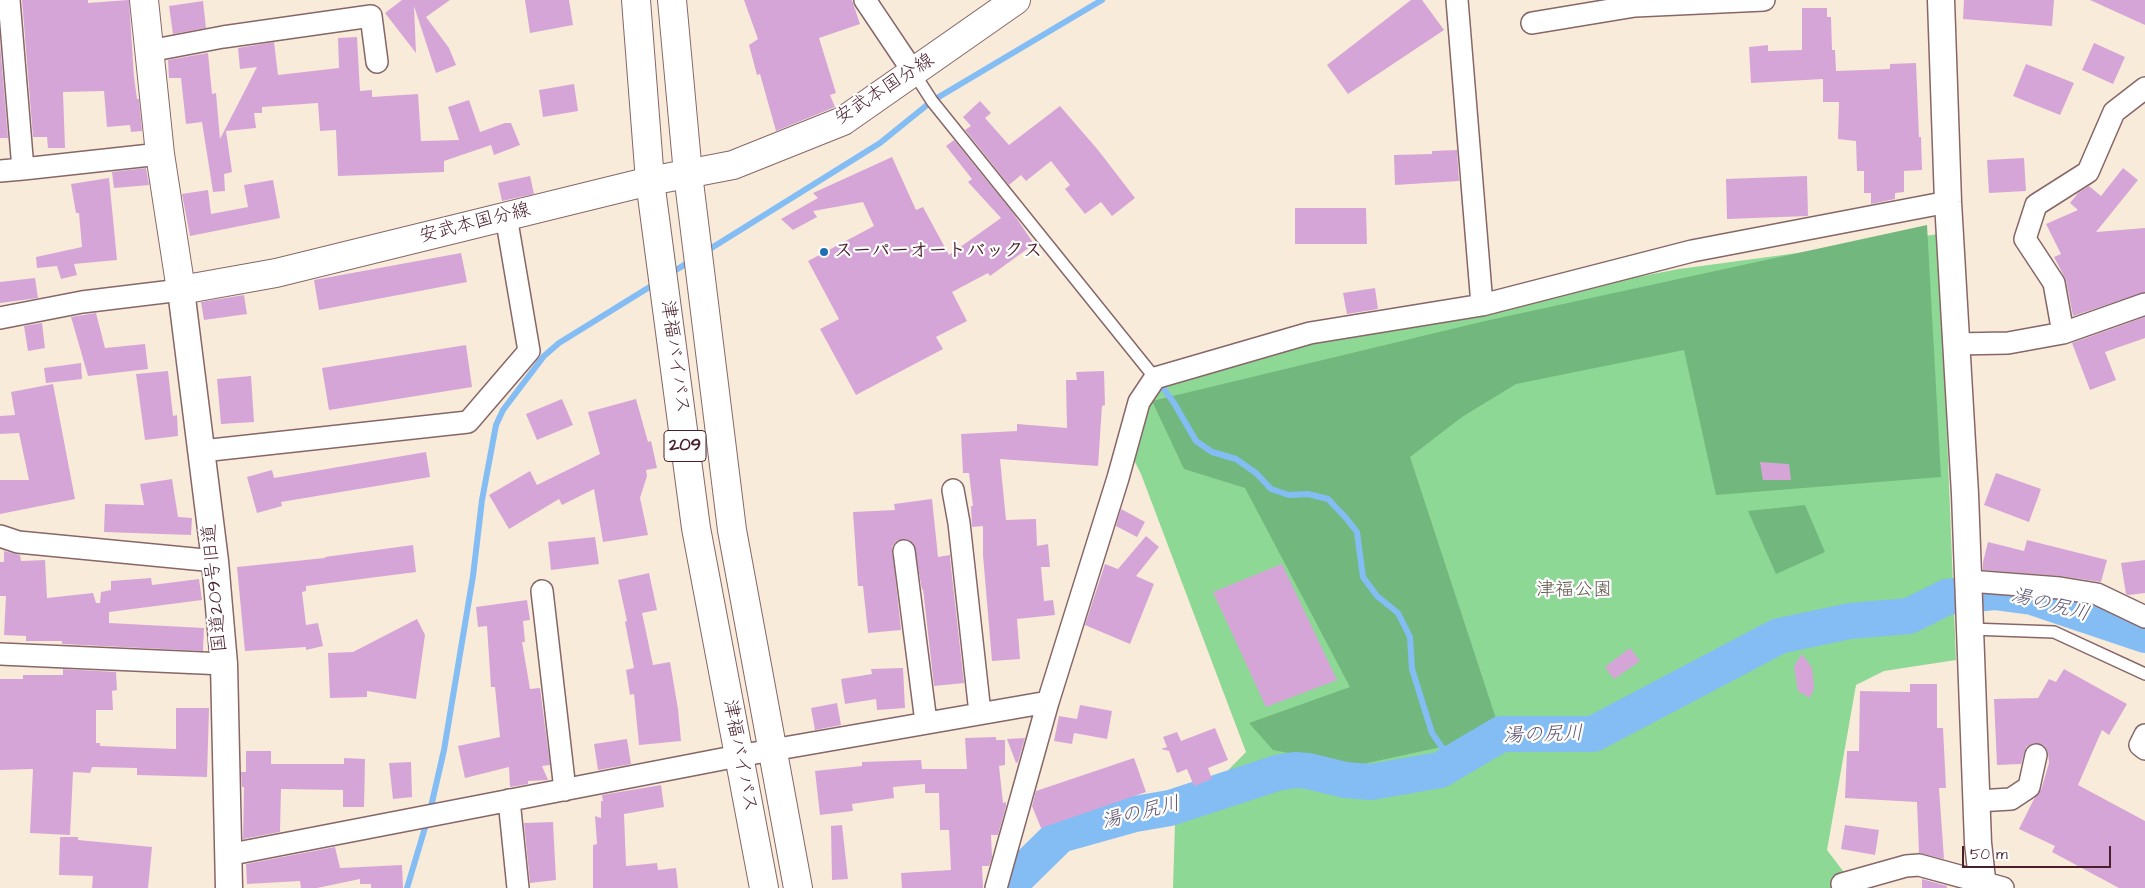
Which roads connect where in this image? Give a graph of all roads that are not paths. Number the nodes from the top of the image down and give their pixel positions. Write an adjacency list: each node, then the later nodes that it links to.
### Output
1 (9, 0): 13 (street)
2 (144, 0): 11 (main road)
3 (636, 0): 20 (main road, 津福バイパス / 209)
4 (672, 0): 19 (main road, 津福バイパス / 209)
5 (865, 0): 14 (street)
6 (1016, 0): 14 (main road, 安武本国分線)
7 (1457, 0): 25 (street)
8 (1764, 0): 10 (street)
9 (1941, 0): 21 (street)
10 (1532, 23)
11 (149, 51): 12 (street); 16 (main road)
12 (377, 62)
13 (7, 66): 17 (street)
14 (914, 73): 19 (main road, 安武本国分線); 29 (lane)
15 (2145, 88): 27 (street)
16 (160, 154): 17 (street); 23 (main road)
17 (23, 169): 18 (street)
18 (0, 171)
19 (688, 174): 20 (main road, 安武本国分線); 46 (main road, 津福バイパス / 209)
20 (650, 181): 22 (main road, 安武本国分線); 49 (main road, 津福バイパス / 209)
21 (1948, 202): 25 (street); 28 (street)
22 (506, 216): 23 (main road, 安武本国分線); 30 (street)
23 (181, 290): 26 (street); 30 (street, 国道209号旧道)
24 (2145, 304): 27 (street)
25 (1482, 305): 29 (street)
26 (0, 318)
27 (2063, 333): 28 (street)
28 (1956, 344): 35 (street)
29 (1155, 378): 42 (street)
30 (202, 451): 34 (street, 国道209号旧道)
31 (953, 490): 43 (street)
32 (0, 536): 34 (street)
33 (904, 551): 44 (street)
34 (215, 561): 40 (street, 国道209号旧道)
35 (1969, 581): 37 (street); 38 (street)
36 (542, 591): 50 (street)
37 (2145, 618)
38 (1970, 629): 41 (lane); 52 (street)
39 (0, 654): 40 (street)
40 (224, 664): 53 (street, 国道209号旧道)
41 (2145, 674)
42 (1048, 702): 43 (street); 61 (street)
43 (980, 713): 44 (street)
44 (926, 722): 46 (street)
45 (2145, 736): 47 (street)
46 (773, 749): 49 (street); 60 (main road, 津福バイパス / 209)
47 (2145, 749)
48 (2036, 755): 52 (street)
49 (738, 756): 50 (street); 59 (main road, 津福バイパス / 209)
50 (565, 790): 51 (street)
51 (509, 800): 53 (street); 58 (street)
52 (1977, 801): 56 (street)
53 (227, 855): 57 (street, 国道209号旧道)
54 (1876, 881): 55 (street); 56 (street)
55 (1842, 884)
56 (1989, 886)
57 (229, 888)
58 (518, 888)
59 (764, 888)
60 (798, 888)
61 (996, 888)

